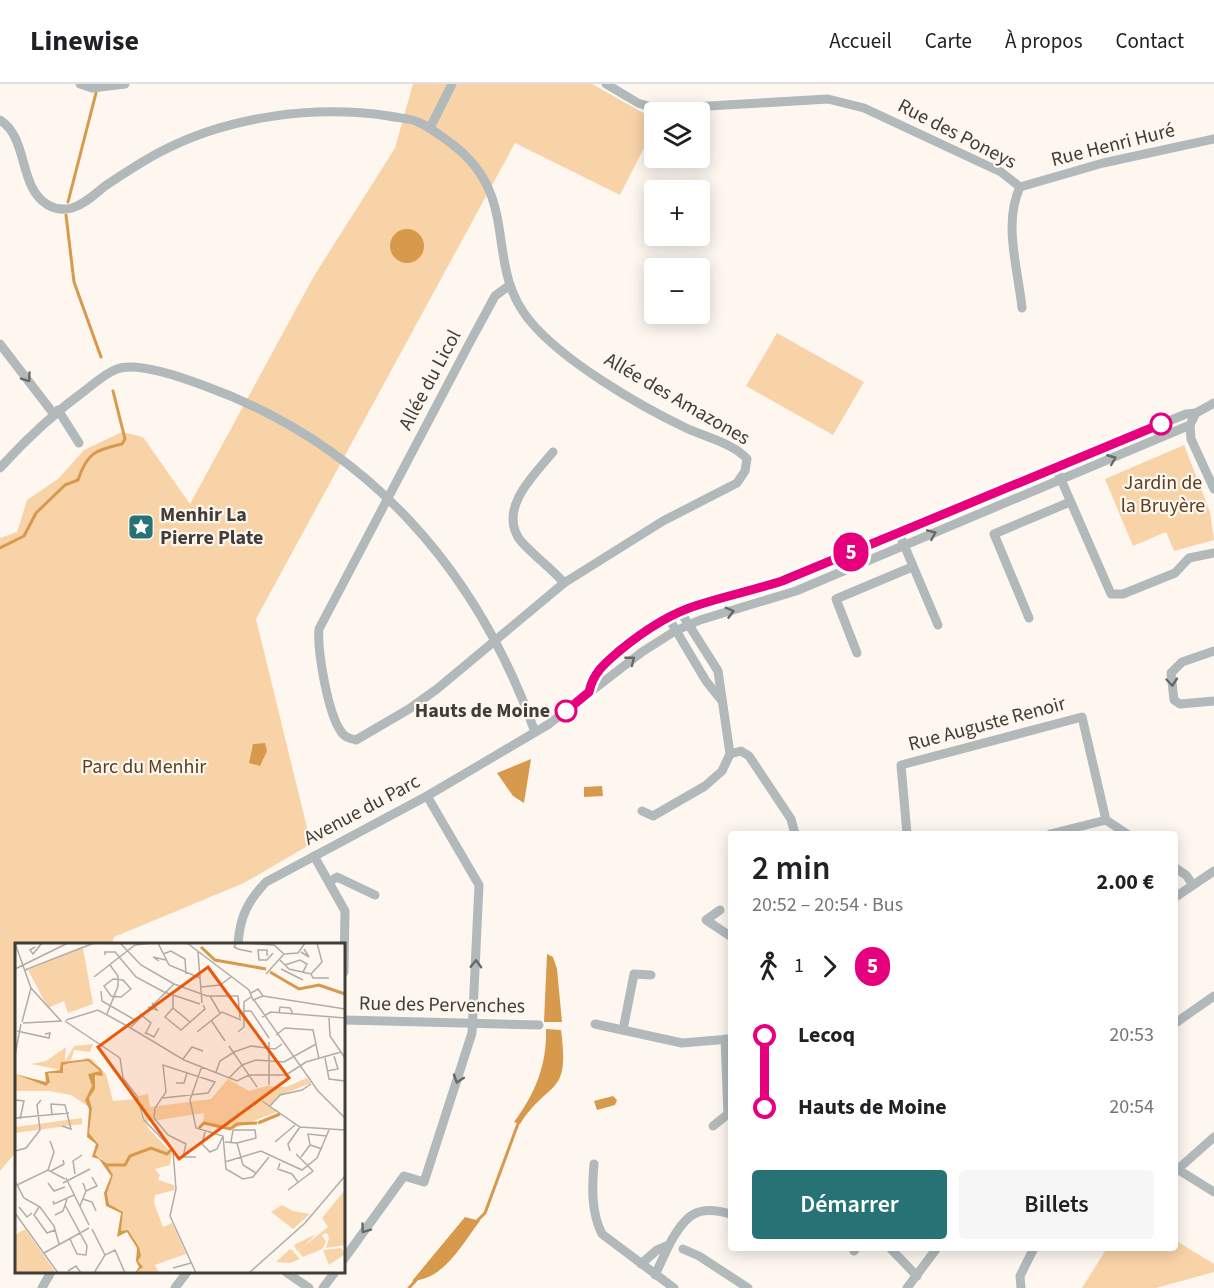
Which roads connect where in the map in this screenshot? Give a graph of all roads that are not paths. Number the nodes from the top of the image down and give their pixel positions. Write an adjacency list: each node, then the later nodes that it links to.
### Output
1 (80, 84): 2 (street)
2 (124, 84)
3 (452, 84): 6 (street)
4 (606, 84): 8 (street, Rue des Poneys)
5 (0, 120): 6 (street, Allée des Amazones)
6 (430, 128): 9 (street, Allée des Amazones)
7 (1214, 140): 8 (street, Rue Henri Huré)
8 (1020, 187): 10 (street)
9 (510, 285): 22 (street, Allée du Licol); 28 (street, Allée des Amazones)
10 (1022, 308)
11 (0, 344): 13 (street, one-way to 13)
12 (1214, 403): 14 (street)
13 (55, 411): 16 (street); 18 (street); 22 (street)
14 (1196, 413): 15 (street); 19 (street)
15 (1190, 425): 20 (street, Avenue du Parc, one-way to 15); 21 (street)
16 (79, 443)
17 (553, 452): 28 (street)
18 (0, 468)
19 (1056, 468): 20 (street); 24 (street)
20 (1061, 480): 23 (street); 25 (street, Avenue du Parc, one-way to 20)
21 (1214, 488)
22 (389, 498): 35 (street); 35 (street, Allée du Licol)
23 (1070, 502): 26 (street); 31 (street)
24 (898, 533): 25 (street); 29 (street)
25 (904, 546): 27 (street); 32 (street, Avenue du Parc, one-way to 25)
26 (1214, 553)
27 (912, 567): 33 (street); 37 (street)
28 (564, 583): 35 (street, Allée des Amazones)
29 (680, 612): 30 (street); 32 (street)
30 (668, 617): 34 (street); 38 (street)
31 (1029, 618)
32 (688, 625): 34 (street, Avenue du Parc); 40 (street)
33 (938, 625)
34 (675, 631): 38 (street, Avenue du Parc, one-way to 34); 40 (street)
35 (495, 641): 41 (street)
36 (1214, 651): 39 (street, one-way to 39)
37 (857, 653)
38 (589, 692): 41 (street, Avenue du Parc)
39 (1214, 701)
40 (723, 703): 42 (street)
41 (535, 732): 43 (street, Avenue du Parc)
42 (730, 754): 44 (street); 46 (street)
43 (427, 796): 50 (street, Avenue du Parc); 65 (street, one-way to 43)
44 (642, 812)
45 (1106, 820): 47 (street, Rue Auguste Renoir); 48 (street); 49 (street)
46 (794, 831)
47 (907, 831)
48 (1062, 831)
49 (1122, 831)
50 (314, 856): 53 (street); 59 (street, Avenue du Parc)
51 (1178, 871): 54 (street)
52 (1214, 871): 54 (street)
53 (328, 882): 56 (street); 60 (street)
54 (1193, 885): 55 (street)
55 (1178, 895)
56 (375, 896)
57 (720, 910): 58 (street)
58 (728, 935)
59 (238, 943)
60 (344, 943)
61 (651, 975): 68 (street)
62 (1214, 996): 64 (street)
63 (345, 1020): 65 (street, Rue des Pervenches)
64 (1178, 1021)
65 (473, 1023): 67 (street, Rue des Pervenches); 82 (street, one-way to 82)
66 (595, 1024): 68 (street)
67 (539, 1025)
68 (623, 1030): 69 (street)
69 (728, 1039): 70 (street)
70 (713, 1126)
71 (1214, 1137): 73 (street)
72 (594, 1164): 83 (street)
73 (1178, 1166)
74 (1178, 1169): 75 (street)
75 (1214, 1192)
76 (728, 1214): 77 (street)
77 (669, 1245): 83 (street); 88 (street)
78 (683, 1249): 95 (street)
79 (893, 1251): 89 (street)
80 (935, 1251): 89 (street)
81 (1032, 1251): 97 (street)
82 (345, 1258)
83 (641, 1264): 88 (street)
84 (50, 1273): 90 (street)
85 (186, 1273): 91 (street)
86 (287, 1273): 92 (street)
87 (333, 1273): 93 (street)
88 (655, 1275): 94 (street)
89 (917, 1276): 96 (street)
90 (42, 1288)
91 (175, 1288)
92 (309, 1288)
93 (322, 1288)
94 (674, 1288)
95 (748, 1288)
96 (906, 1288)
97 (1021, 1288)

